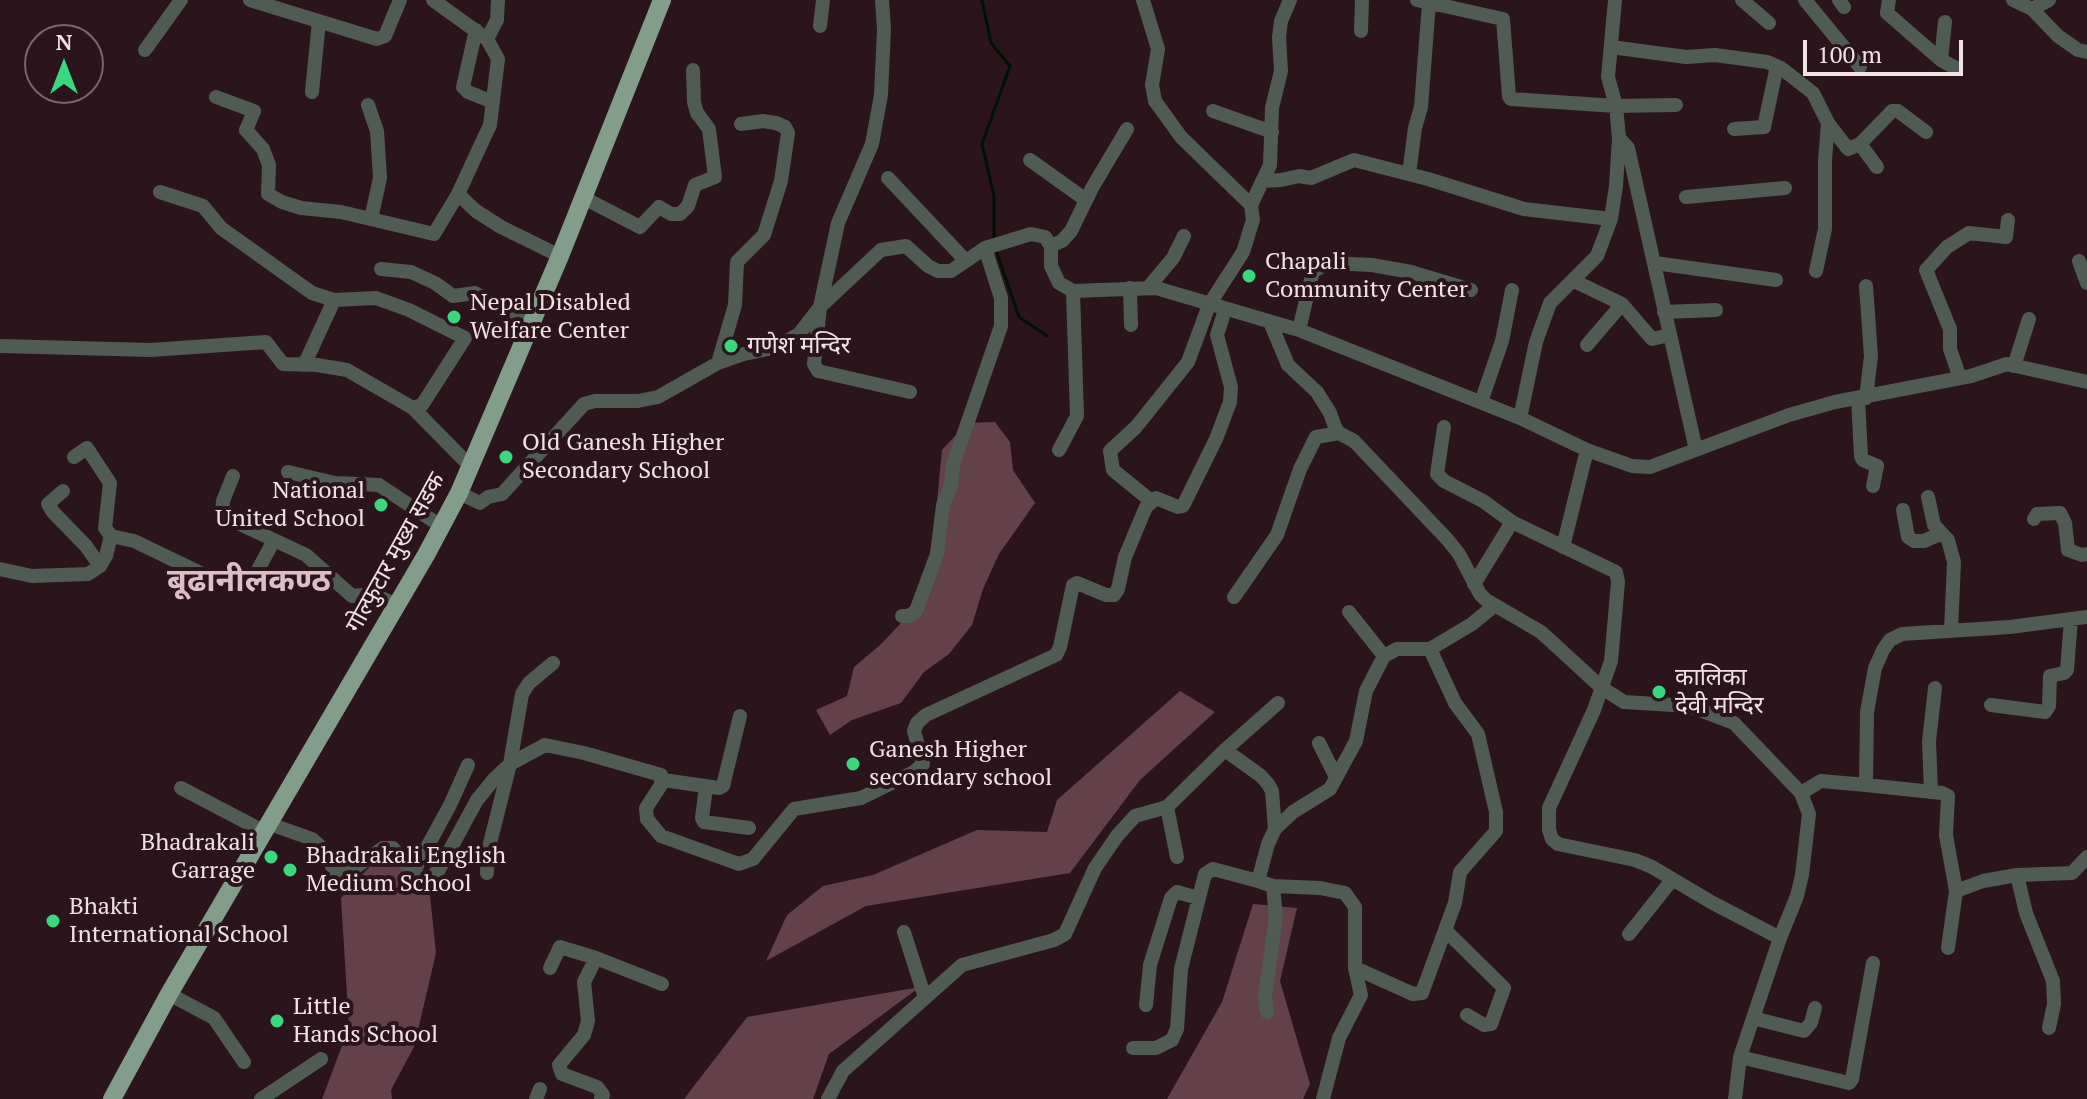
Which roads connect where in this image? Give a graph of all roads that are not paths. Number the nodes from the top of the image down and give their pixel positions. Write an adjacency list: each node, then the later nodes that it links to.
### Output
1 (181, 0): 19 (street)
2 (250, 0): 21 (street)
3 (400, 0): 21 (street)
4 (433, 0): 26 (street)
5 (498, 0): 26 (street)
6 (662, 0): 58 (main road, गोल्फुटार मुख्य सडक)
7 (823, 0): 24 (street)
8 (882, 0): 86 (street)
9 (1143, 0): 61 (street)
10 (1290, 0): 46 (street)
11 (1362, 0): 25 (street)
12 (1615, 0): 27 (street)
13 (1742, 0): 23 (street)
14 (1805, 0): 32 (street)
15 (1889, 0): 30 (street)
16 (2013, 0): 20 (street)
17 (2049, 0): 20 (street)
18 (1423, 1): 40 (street); 52 (street)
19 (172, 7): 28 (street)
20 (2032, 9): 29 (street)
21 (319, 21): 35 (street)
22 (1945, 22): 30 (street)
23 (1769, 23)
24 (820, 26)
25 (1361, 31)
26 (482, 35): 37 (street); 37 (street)
27 (1611, 47): 31 (street); 40 (street)
28 (145, 50)
29 (2087, 52)
30 (1941, 60): 33 (street)
31 (1777, 66): 42 (street); 45 (street)
32 (1860, 67)
33 (1956, 68)
34 (693, 70): 58 (street)
35 (312, 92)
36 (216, 97): 62 (street)
37 (493, 102): 57 (street)
38 (368, 105): 62 (street)
39 (1676, 105): 40 (street)
40 (1616, 106): 48 (street)
41 (1213, 111): 46 (street)
42 (1828, 123): 49 (street); 73 (street)
43 (741, 124): 98 (street)
44 (1127, 129): 60 (street)
45 (1734, 129)
46 (1272, 132): 54 (street)
47 (1926, 132): 49 (street)
48 (1619, 138): 63 (street); 71 (street)
49 (1860, 144): 51 (street)
50 (1030, 160): 60 (street)
51 (1877, 167)
52 (1409, 174): 54 (street); 63 (street)
53 (888, 178): 69 (street)
54 (1262, 181): 61 (street)
55 (1785, 188): 59 (street)
56 (160, 192): 83 (street)
57 (458, 194): 62 (street); 68 (street)
58 (582, 197): 68 (main road, गोल्फुटार मुख्य सडक)
59 (1686, 197)
60 (1086, 200): 66 (street)
61 (1251, 205): 85 (street)
62 (371, 219)
63 (1611, 219): 75 (street)
64 (2008, 220): 101 (street)
65 (1184, 236): 79 (street)
66 (1051, 246): 67 (street); 82 (street)
67 (985, 248): 69 (street); 138 (street)
68 (560, 256): 92 (main road, गोल्फुटार मुख्य सडक)
69 (966, 261): 86 (street)
70 (2079, 261): 76 (street)
71 (1655, 263): 74 (street); 89 (street)
72 (381, 269): 92 (street)
73 (1816, 271)
74 (1776, 280)
75 (1574, 281): 84 (street); 107 (street)
76 (2087, 283)
77 (1866, 286): 104 (street)
78 (1130, 288): 79 (street); 82 (street); 93 (street)
79 (1148, 288): 85 (street)
80 (1471, 290): 94 (street)
81 (1512, 290): 105 (street)
82 (1073, 291): 110 (street)
83 (334, 300): 99 (street); 106 (street)
84 (1622, 304): 95 (street); 96 (street)
85 (1209, 305): 87 (street); 121 (street)
86 (820, 307): 98 (street); 103 (street)
87 (1225, 310): 91 (street); 121 (street)
88 (1716, 310): 89 (street)
89 (1664, 312): 95 (street)
90 (2029, 319): 100 (street)
91 (1270, 322): 94 (street); 109 (street)
92 (530, 325): 114 (main road, गोल्फुटार मुख्य सडक)
93 (1131, 325)
94 (1299, 330): 105 (street)
95 (1670, 335): 112 (street)
96 (1587, 345)
97 (0, 346): 99 (street)
98 (718, 363): 119 (street)
99 (302, 365): 106 (street)
100 (2014, 366): 101 (street); 102 (street)
101 (1960, 378): 104 (street)
102 (2087, 382)
103 (910, 392)
104 (1862, 398): 112 (street); 117 (street)
105 (1481, 402): 107 (street)
106 (413, 408): 114 (street)
107 (1520, 418): 111 (street)
108 (1444, 427): 124 (street)
109 (1339, 433): 133 (street); 134 (street)
110 (1059, 450)
111 (1587, 450): 112 (street); 129 (street)
112 (1696, 450)
113 (74, 457): 127 (street)
114 (470, 466): 119 (main road, गोल्फुटार मुख्य सडक)
115 (288, 472): 125 (street)
116 (233, 476): 128 (street)
117 (1873, 486)
118 (63, 491): 131 (street)
119 (459, 493): 125 (main road, गोल्फुटार मुख्य सडक)
120 (1928, 497): 126 (street)
121 (1150, 500): 155 (street)
122 (1903, 510): 126 (street)
123 (2034, 519): 130 (street)
124 (1512, 522): 129 (street); 133 (street)
125 (441, 526): 135 (main road, गोल्फुटार मुख्य सडक)
126 (1940, 534): 141 (street)
127 (111, 536): 128 (street); 131 (street)
128 (274, 540): 135 (street)
129 (1563, 547): 145 (street)
130 (2087, 554)
131 (100, 566): 132 (street)
132 (0, 569)
133 (1474, 584): 136 (street)
134 (1234, 597)
135 (397, 605): 162 (main road, गोल्फुटार मुख्य सडक)
136 (1495, 605): 142 (street); 145 (street)
137 (1349, 612): 143 (street)
138 (902, 616)
139 (2087, 617): 140 (street)
140 (2071, 619): 141 (street); 148 (street)
141 (1951, 630): 156 (street)
142 (1430, 649): 143 (street); 175 (street)
143 (1384, 656): 154 (street)
144 (553, 663): 152 (street)
145 (1602, 688): 160 (street); 170 (street)
146 (1935, 688): 159 (street)
147 (1278, 703): 151 (street)
148 (1991, 705)
149 (740, 716): 157 (street)
150 (1319, 743): 154 (street)
151 (1225, 750): 161 (street); 164 (street)
152 (510, 764): 155 (street); 167 (street); 168 (street)
153 (468, 765): 167 (street)
154 (1336, 777): 164 (street)
155 (663, 780): 157 (street)
156 (1866, 785): 159 (street); 160 (street)
157 (706, 787): 163 (street)
158 (181, 788): 162 (street)
159 (1931, 792): 173 (street)
160 (1801, 793): 178 (street)
161 (1167, 807): 165 (street); 186 (street)
162 (265, 827): 167 (street); 185 (main road, गोल्फुटार मुख्य सडक)
163 (749, 828)
164 (1275, 829): 171 (street)
165 (1177, 857)
166 (2087, 857): 169 (street)
167 (413, 873)
168 (487, 873)
169 (2017, 875): 173 (street); 192 (street)
170 (1672, 880): 177 (street); 178 (street)
171 (1258, 881): 172 (street); 174 (street)
172 (1273, 886): 183 (street); 189 (street)
173 (1956, 891): 179 (street)
174 (1198, 898): 187 (street); 193 (street)
175 (1445, 930): 183 (street); 190 (street)
176 (904, 932): 186 (street)
177 (1629, 934)
178 (1780, 938): 191 (street)
179 (1948, 948)
180 (596, 958): 182 (street); 184 (street); 199 (street)
181 (1873, 963): 194 (street)
182 (550, 968)
183 (1355, 968): 201 (street)
184 (662, 984)
185 (169, 994): 196 (street); 197 (main road, गोल्फुटार मुख्य सडक)
186 (925, 998): 200 (street)
187 (1146, 1005)
188 (1815, 1008): 191 (street)
189 (1267, 1012)
190 (1467, 1015)
191 (1753, 1018): 194 (street)
192 (2049, 1028)
193 (1133, 1048)
194 (1740, 1057): 202 (street)
195 (321, 1059): 198 (street)
196 (244, 1062)
197 (112, 1099)
198 (261, 1099)
199 (601, 1099)
200 (828, 1099)
201 (1323, 1099)
202 (1735, 1099)

